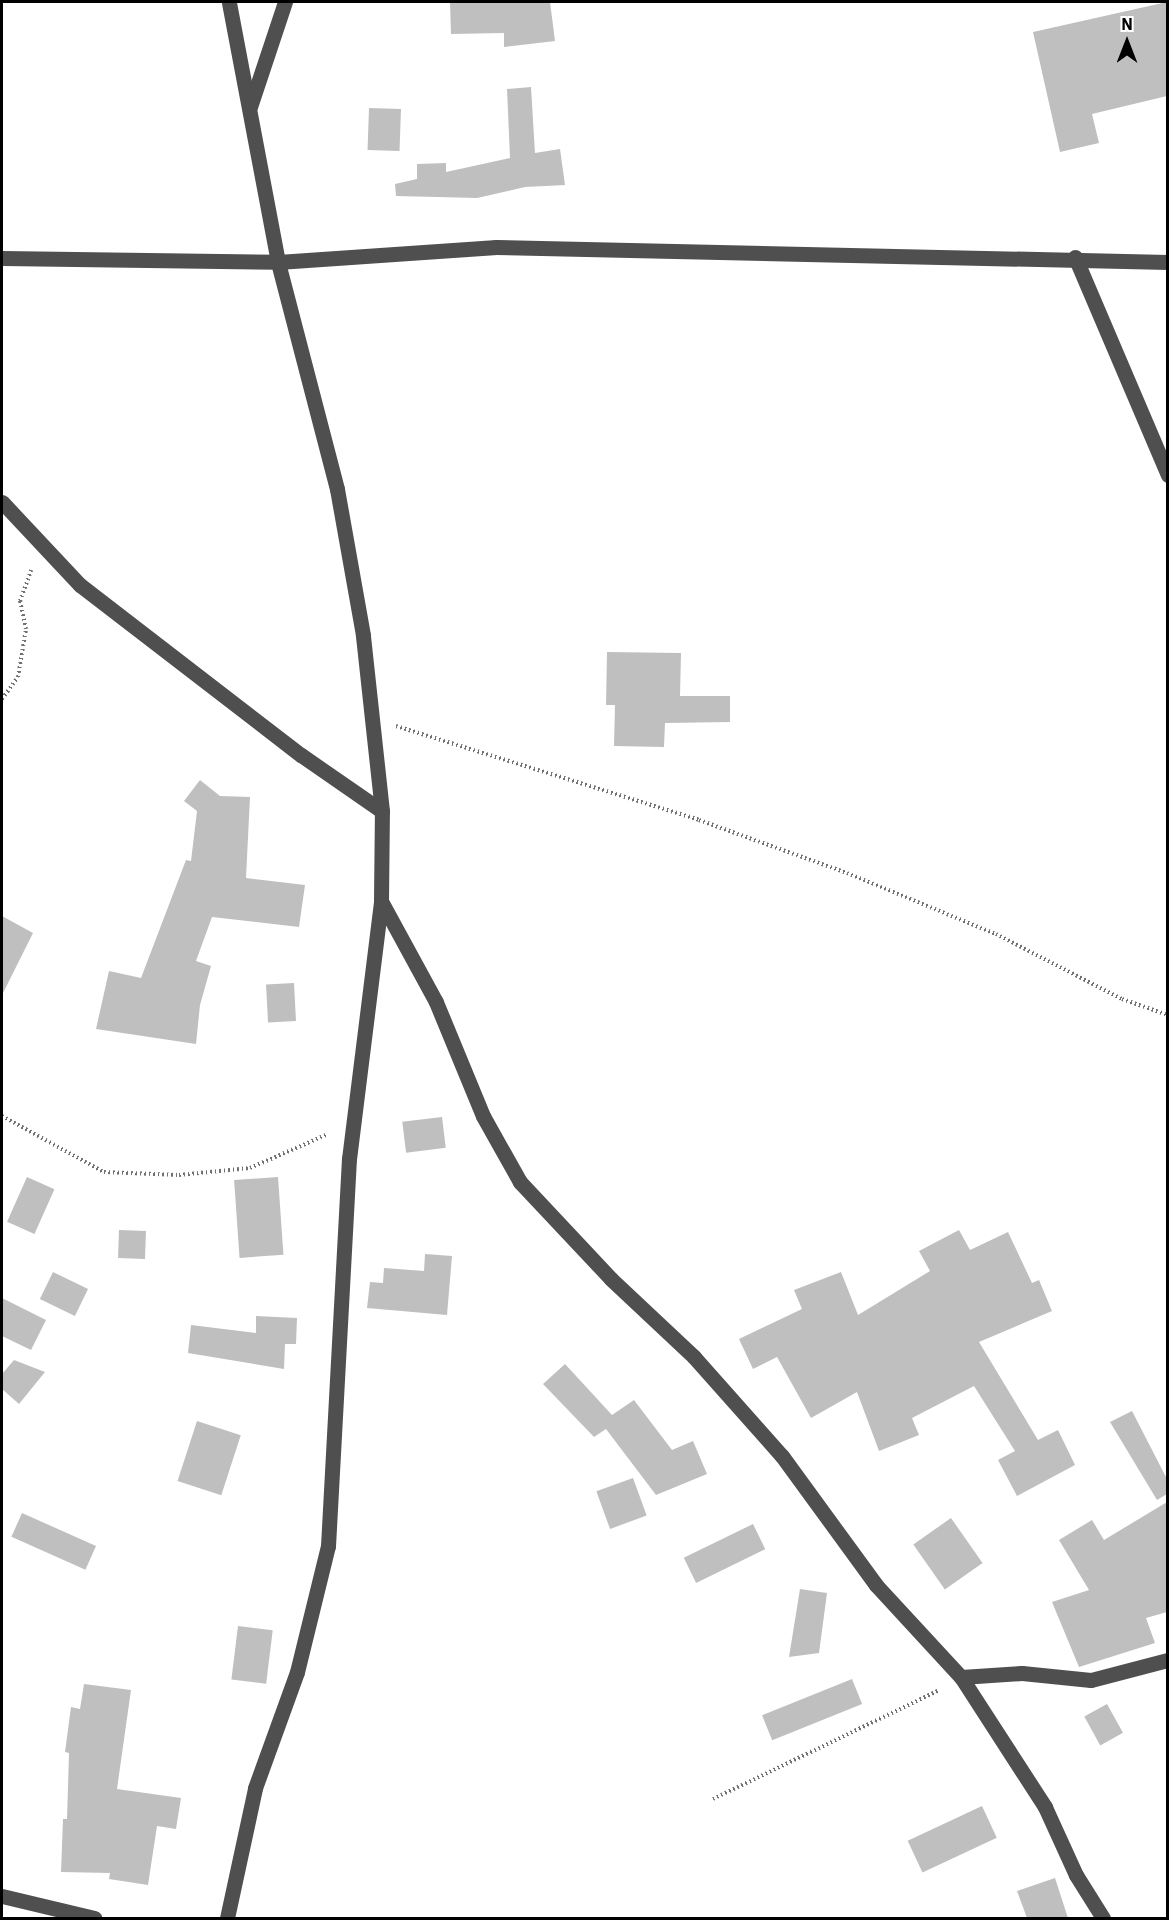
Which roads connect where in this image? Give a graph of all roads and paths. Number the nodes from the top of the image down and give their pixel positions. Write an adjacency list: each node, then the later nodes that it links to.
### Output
1 (229, 2): 3 (street)
2 (285, 2): 3 (street)
3 (249, 110): 6 (street)
4 (1076, 257): 6 (street); 7 (street); 8 (street)
5 (2, 258): 6 (street)
6 (278, 262): 12 (street)
7 (1167, 262)
8 (1167, 475)
9 (2, 502): 10 (street)
10 (39, 542): 11 (path); 13 (street)
11 (2, 699)
12 (372, 719): 13 (street); 15 (path)
13 (382, 811): 14 (street)
14 (381, 901): 16 (street); 19 (street)
15 (1167, 1015)
16 (355, 1110): 17 (path); 23 (street)
17 (2, 1116)
18 (1167, 1660): 19 (street)
19 (961, 1677): 20 (path); 24 (street)
20 (713, 1799)
21 (2, 1896): 22 (street)
22 (94, 1918)
23 (228, 1918)
24 (1103, 1918)

